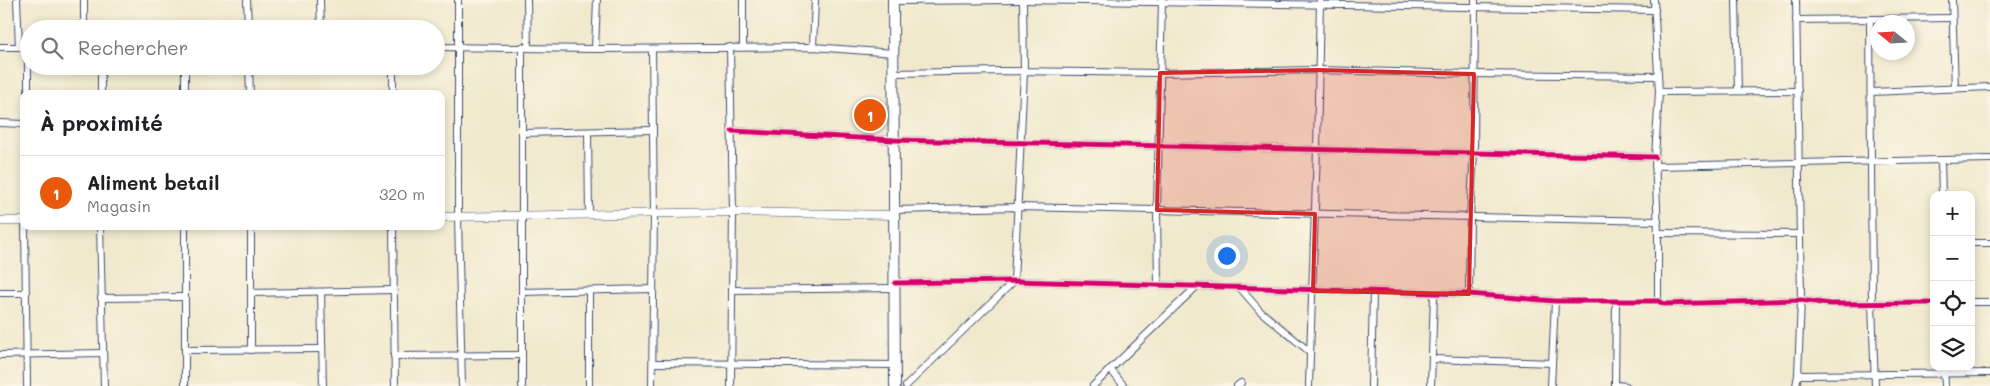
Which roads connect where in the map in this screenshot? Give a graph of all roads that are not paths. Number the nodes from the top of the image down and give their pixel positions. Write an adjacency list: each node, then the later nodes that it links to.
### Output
1 (17, 0): 30 (street)
2 (84, 0): 23 (street)
3 (247, 0): 24 (street)
4 (320, 0): 25 (street)
5 (458, 0): 31 (street)
6 (527, 0): 32 (street)
7 (597, 0): 35 (street)
8 (744, 0): 28 (street)
9 (815, 0): 34 (street)
10 (1023, 0): 15 (street); 16 (street); 40 (street)
11 (1654, 0): 19 (street)
12 (1736, 0): 58 (street)
13 (1796, 0): 26 (street)
14 (1952, 0): 21 (street)
15 (893, 1): 37 (main road)
16 (1162, 1): 17 (street); 42 (street)
17 (1320, 2): 18 (street); 39 (street)
18 (1475, 4): 19 (street); 43 (street)
19 (1655, 10): 49 (street)
20 (1915, 18): 21 (street)
21 (1952, 18): 51 (street)
22 (1870, 19): 26 (street)
23 (84, 20)
24 (248, 20)
25 (321, 20)
26 (1796, 20): 59 (street)
27 (445, 46): 31 (street)
28 (743, 46): 33 (street); 34 (street)
29 (0, 47): 30 (street)
30 (19, 47)
31 (458, 47): 32 (street); 87 (street)
32 (525, 47): 35 (street); 65 (street)
33 (730, 47): 36 (street); 64 (street)
34 (813, 47): 37 (street)
35 (595, 49): 36 (street)
36 (652, 49): 63 (street)
37 (894, 53): 41 (main road)
38 (1871, 60): 60 (street)
39 (1318, 70): 42 (street); 43 (street); 70 (street)
40 (1024, 72): 41 (street); 42 (street); 68 (street)
41 (894, 73): 67 (main road)
42 (1160, 73): 69 (street)
43 (1474, 74): 49 (street); 71 (street)
44 (28, 75): 52 (street)
45 (101, 75): 53 (street)
46 (186, 75): 54 (street)
47 (249, 75): 55 (street)
48 (393, 75): 56 (street)
49 (1658, 76): 57 (street)
50 (1990, 88): 51 (street)
51 (1955, 89): 60 (street)
52 (28, 90)
53 (101, 90)
54 (185, 90)
55 (250, 90)
56 (393, 90)
57 (1659, 92): 58 (street); 72 (street)
58 (1738, 92): 59 (street)
59 (1798, 92): 76 (street)
60 (1871, 92): 75 (street)
61 (0, 124): 62 (street)
62 (20, 124)
63 (653, 130): 66 (street); 83 (street)
64 (732, 130): 67 (street); 81 (street)
65 (522, 133): 66 (street); 85 (street)
66 (588, 133): 86 (street)
67 (894, 140): 68 (street); 82 (main road)
68 (1020, 143): 69 (street); 79 (street)
69 (1159, 146): 70 (street); 80 (street)
70 (1317, 149): 71 (street); 84 (street)
71 (1474, 153): 72 (street); 88 (street)
72 (1655, 157): 77 (street)
73 (1990, 159): 74 (street)
74 (1942, 160): 75 (street); 78 (street)
75 (1872, 162): 76 (street); 129 (street)
76 (1800, 163): 77 (street); 99 (street)
77 (1656, 166): 92 (street)
78 (1942, 191)
79 (1018, 208): 80 (street); 82 (street); 102 (street)
80 (1157, 210): 84 (street); 103 (street)
81 (733, 212): 82 (street); 83 (street); 109 (street)
82 (894, 212): 104 (main road)
83 (654, 213): 86 (street); 106 (street)
84 (1315, 214): 88 (street); 111 (street)
85 (522, 215): 86 (street); 87 (street); 113 (street)
86 (588, 215)
87 (458, 217): 89 (street); 135 (street)
88 (1470, 217): 92 (street); 119 (street)
89 (445, 218)
90 (0, 221): 91 (street)
91 (20, 221)
92 (1658, 221): 98 (street)
93 (25, 230): 116 (street)
94 (100, 230): 121 (street)
95 (185, 230): 120 (street)
96 (251, 230): 117 (street)
97 (393, 230): 108 (street)
98 (1658, 233): 99 (street); 125 (street)
99 (1800, 234): 122 (street)
100 (1990, 243): 101 (street)
101 (1975, 244)
102 (1014, 281): 103 (street); 104 (street); 163 (street)
103 (1158, 285): 105 (street)
104 (895, 286): 109 (street); 144 (main road)
105 (1196, 286): 107 (street); 145 (street)
106 (652, 289): 110 (street); 142 (street)
107 (1241, 289): 111 (street); 133 (street)
108 (393, 290): 112 (street); 139 (street)
109 (732, 290): 141 (street)
110 (588, 291): 113 (street); 159 (street)
111 (1313, 291): 114 (street); 133 (street)
112 (320, 292): 117 (street); 132 (street)
113 (522, 292): 138 (street)
114 (1374, 292): 118 (street); 167 (street)
115 (0, 293): 116 (street)
116 (26, 293): 137 (street)
117 (252, 293): 131 (street)
118 (1434, 294): 119 (street); 140 (street)
119 (1469, 294): 123 (street)
120 (184, 297): 121 (street); 130 (street)
121 (101, 298): 134 (street)
122 (1802, 300): 125 (street); 129 (street); 150 (street)
123 (1555, 301): 124 (street); 143 (street)
124 (1616, 301): 125 (street); 170 (street)
125 (1658, 302)
126 (1975, 302): 127 (street)
127 (1990, 302)
128 (1930, 303): 129 (street)
129 (1872, 304): 151 (street)
130 (185, 350): 131 (street); 154 (street)
131 (251, 350): 132 (street)
132 (322, 350): 155 (street)
133 (1310, 352): 166 (street)
134 (103, 354): 137 (street); 153 (street)
135 (461, 354): 138 (street); 139 (street); 157 (street)
136 (0, 355): 137 (street)
137 (27, 355): 152 (street)
138 (522, 355): 158 (street)
139 (394, 356): 156 (street)
140 (1432, 359): 143 (street); 168 (street)
141 (731, 362): 142 (street); 144 (street); 161 (street)
142 (653, 363): 160 (street)
143 (1552, 363): 169 (street)
144 (895, 364): 162 (main road)
145 (1110, 369): 164 (street); 165 (street)
146 (1930, 371): 151 (street)
147 (1944, 371): 174 (street)
148 (1956, 371): 149 (street)
149 (1990, 374)
150 (1798, 375): 151 (street); 172 (street)
151 (1874, 375): 173 (street)
152 (27, 386)
153 (104, 386)
154 (185, 386)
155 (323, 386)
156 (395, 386)
157 (462, 386)
158 (522, 386)
159 (589, 386)
160 (652, 386)
161 (732, 386)
162 (895, 386)
163 (906, 386)
164 (1093, 386)
165 (1124, 386)
166 (1309, 386)
167 (1371, 386)
168 (1431, 386)
169 (1551, 386)
170 (1615, 386): 171 (street)
171 (1626, 386)
172 (1796, 386)
173 (1875, 386)
174 (1944, 386)

